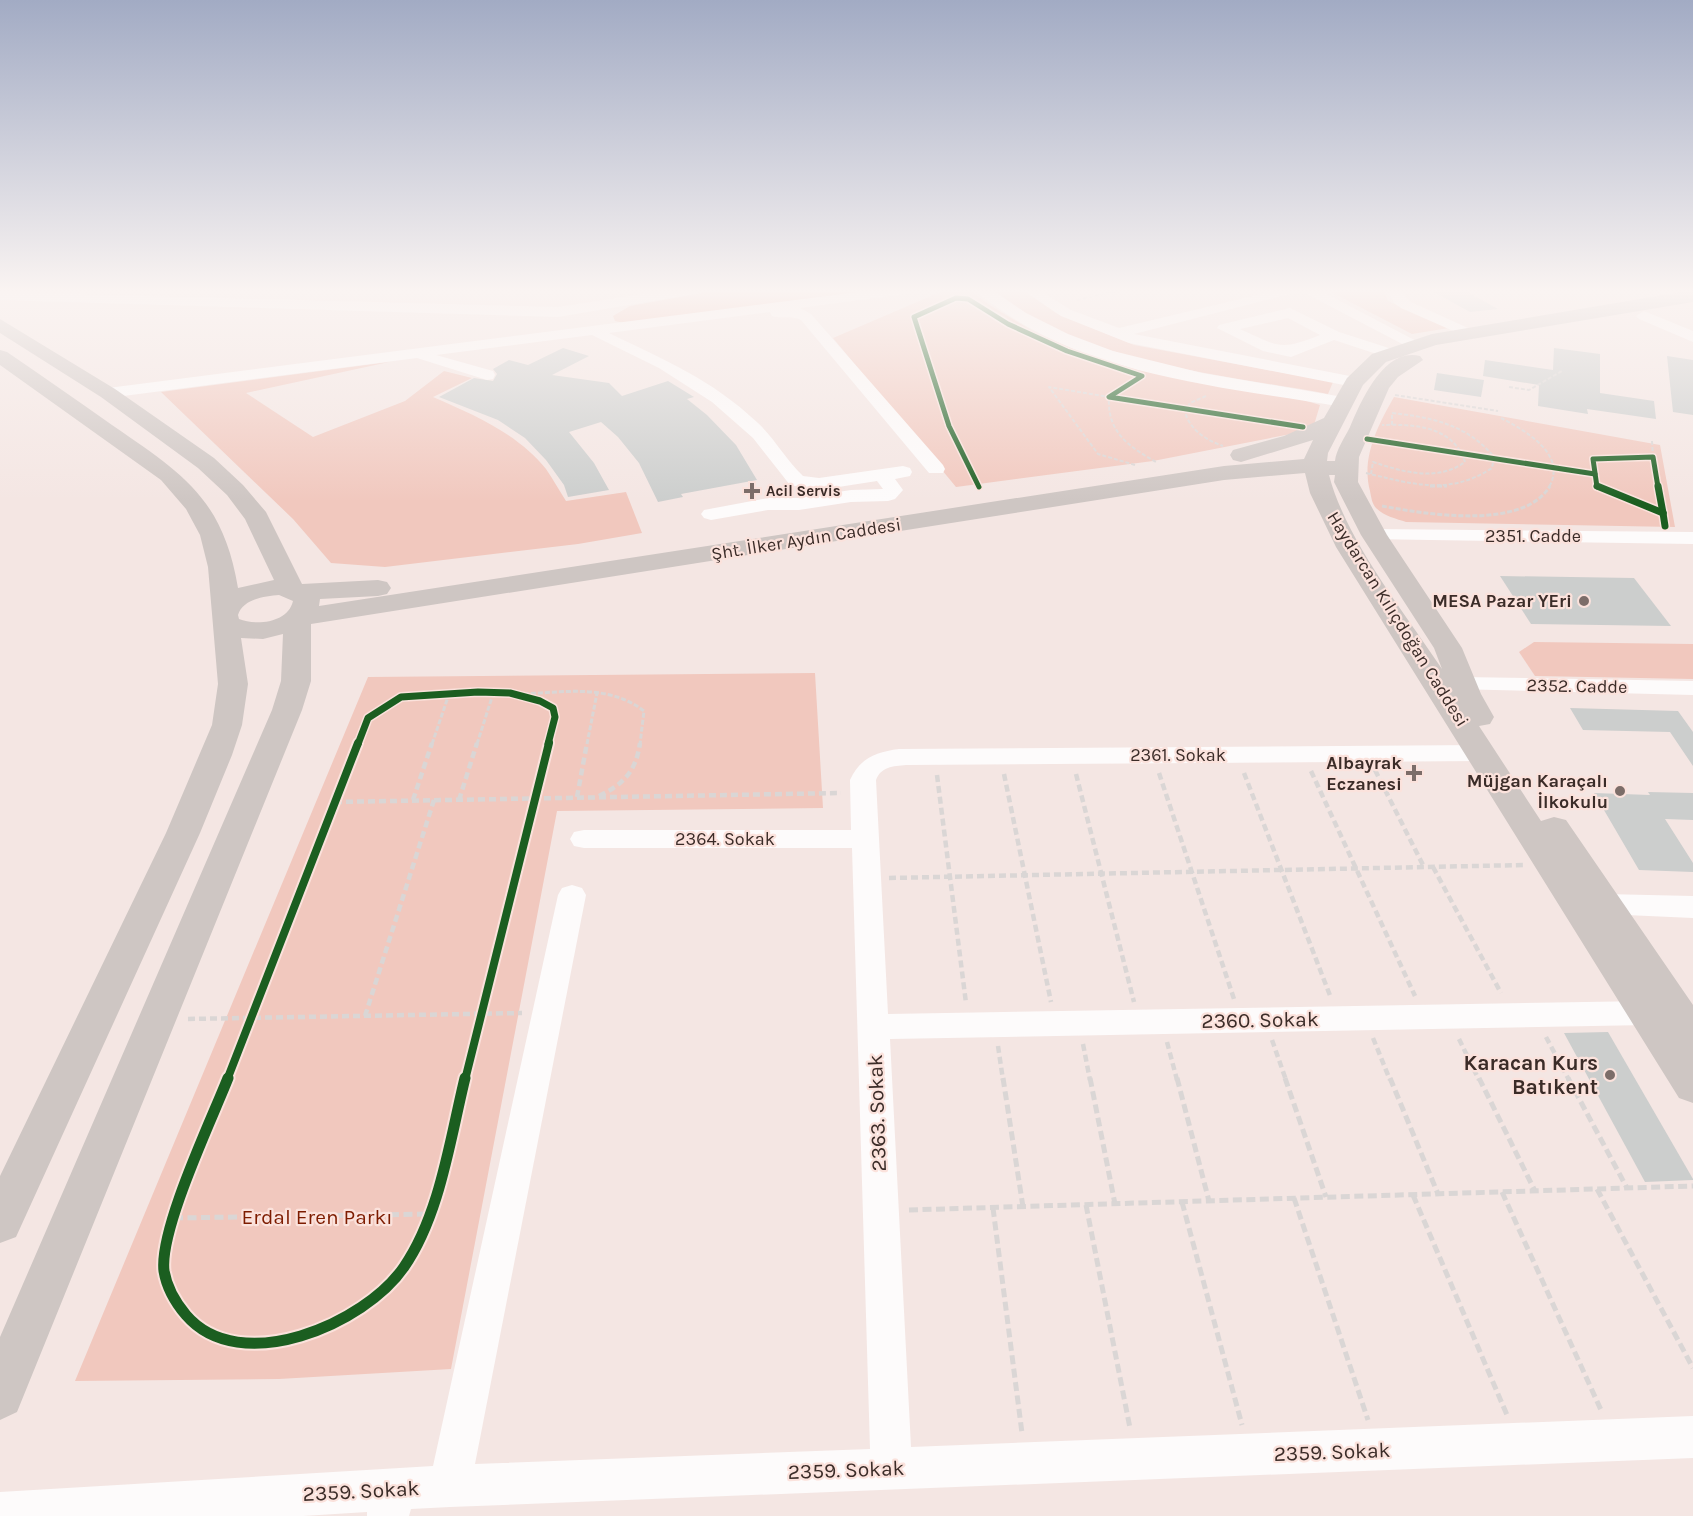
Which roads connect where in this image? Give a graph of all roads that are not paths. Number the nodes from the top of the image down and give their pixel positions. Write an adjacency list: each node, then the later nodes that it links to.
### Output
1 (7, 361): 27 (main road)
2 (57, 361): 15 (main road)
3 (374, 361): 15 (street)
4 (411, 361): 12 (street)
5 (440, 361): 13 (street)
6 (662, 361): 21 (street)
7 (843, 361): 19 (street)
8 (1134, 361): 16 (street)
9 (1238, 361): 14 (street)
10 (1377, 361): 14 (main road)
11 (1416, 361): 18 (main road)
12 (401, 366)
13 (487, 375)
14 (1354, 382): 16 (main road)
15 (108, 393): 26 (main road)
16 (1338, 412): 17 (main road); 18 (main road)
17 (1222, 461): 18 (main road, Şht. İlker Aydın Caddesi); 22 (main road); 26 (main road, Şht. İlker Aydın Caddesi)
18 (1342, 465): 22 (main road, Haydarcan Kılıçdoğan Caddesi); 24 (main road, Haydarcan Kılıçdoğan Caddesi)
19 (936, 469)
20 (903, 472): 21 (street)
21 (882, 475): 23 (street)
22 (1322, 493): 24 (main road, Haydarcan Kılıçdoğan Caddesi)
23 (711, 514)
24 (1358, 535): 25 (street, 2351. Cadde); 28 (main road, Haydarcan Kılıçdoğan Caddesi); 30 (main road, Haydarcan Kılıçdoğan Caddesi)
25 (1693, 538)
26 (296, 599): 27 (main road); 27 (main road); 42 (main road)
27 (226, 615): 41 (main road)
28 (1461, 684): 29 (street, 2352. Cadde); 35 (main road, Haydarcan Kılıçdoğan Caddesi)
29 (1693, 688)
30 (1480, 753): 31 (street, 2361. Sokak); 37 (main road, Haydarcan Kılıçdoğan Caddesi)
31 (870, 777): 33 (street, 2363. Sokak)
32 (584, 839): 33 (street, 2364. Sokak)
33 (866, 839): 38 (street, 2363. Sokak)
34 (572, 895): 45 (street)
35 (1604, 904): 36 (street); 39 (main road, Haydarcan Kılıçdoğan Caddesi)
36 (1693, 907)
37 (1647, 1013): 38 (street, 2360. Sokak); 40 (main road, Haydarcan Kılıçdoğan Caddesi)
38 (873, 1027): 44 (street, 2363. Sokak)
39 (1693, 1038)
40 (1693, 1086)
41 (0, 1223)
42 (0, 1395)
43 (1693, 1437): 44 (street, 2359. Sokak)
44 (891, 1468): 45 (street, 2359. Sokak)
45 (450, 1486): 46 (street, 2359. Sokak)
46 (391, 1503): 47 (street, 2359. Sokak)
47 (130, 1511): 48 (street, 2359. Sokak)
48 (0, 1512)

